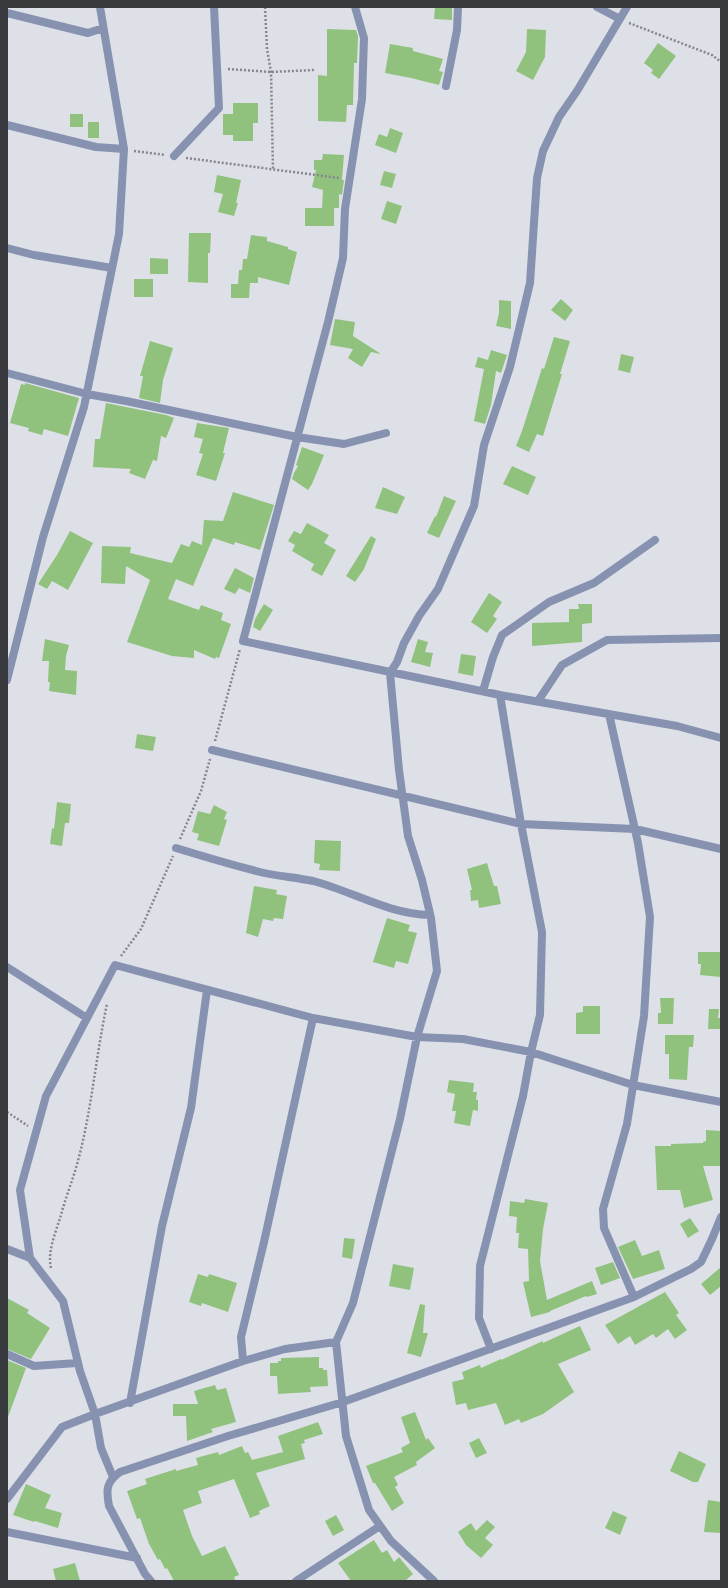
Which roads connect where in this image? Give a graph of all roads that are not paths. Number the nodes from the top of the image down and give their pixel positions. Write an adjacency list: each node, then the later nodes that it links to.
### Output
1 (100, 7): 9 (street)
2 (214, 7): 13 (street)
3 (355, 7): 19 (street)
4 (458, 7): 10 (street)
5 (597, 7): 8 (street)
6 (627, 7): 8 (street)
7 (7, 13): 9 (street)
8 (620, 19): 22 (street)
9 (104, 28): 12 (street)
10 (446, 86)
11 (7, 125): 12 (street)
12 (124, 149): 15 (street)
13 (174, 156)
14 (7, 248): 15 (street)
15 (112, 268): 17 (street)
16 (7, 373): 17 (street)
17 (87, 394): 19 (street); 23 (street)
18 (386, 433): 19 (street)
19 (297, 437): 22 (street)
20 (655, 540): 24 (street)
21 (721, 638): 26 (street)
22 (390, 673): 24 (street); 30 (street)
23 (7, 680)
24 (483, 691): 25 (street)
25 (500, 695): 26 (street); 31 (street)
26 (538, 701): 27 (street)
27 (609, 714): 28 (street); 32 (street)
28 (721, 738)
29 (212, 750): 30 (street)
30 (403, 795): 31 (street); 35 (street)
31 (521, 824): 32 (street); 41 (street)
32 (635, 829): 34 (street); 42 (street)
33 (176, 848): 35 (street)
34 (721, 849)
35 (430, 915): 40 (street)
36 (7, 967): 38 (street)
37 (207, 990): 38 (street); 39 (street); 54 (street)
38 (87, 1018): 46 (street)
39 (313, 1018): 40 (street); 51 (street)
40 (417, 1037): 41 (street); 48 (street)
41 (531, 1052): 42 (street); 49 (street)
42 (633, 1084): 43 (street); 47 (street)
43 (721, 1102)
44 (721, 1217): 47 (street)
45 (7, 1249): 46 (street)
46 (30, 1258): 52 (street)
47 (634, 1297): 49 (street)
48 (336, 1342): 51 (street); 53 (street)
49 (491, 1349): 53 (street)
50 (7, 1354): 52 (street)
51 (243, 1361): 54 (street)
52 (78, 1363): 55 (street)
53 (343, 1402): 56 (street); 58 (street)
54 (130, 1403): 55 (street)
55 (94, 1414): 56 (street); 57 (street)
56 (113, 1477): 60 (street)
57 (7, 1499)
58 (380, 1526): 62 (street); 63 (street)
59 (7, 1532): 60 (street)
60 (137, 1558): 61 (street)
61 (151, 1581)
62 (296, 1581)
63 (434, 1581)

